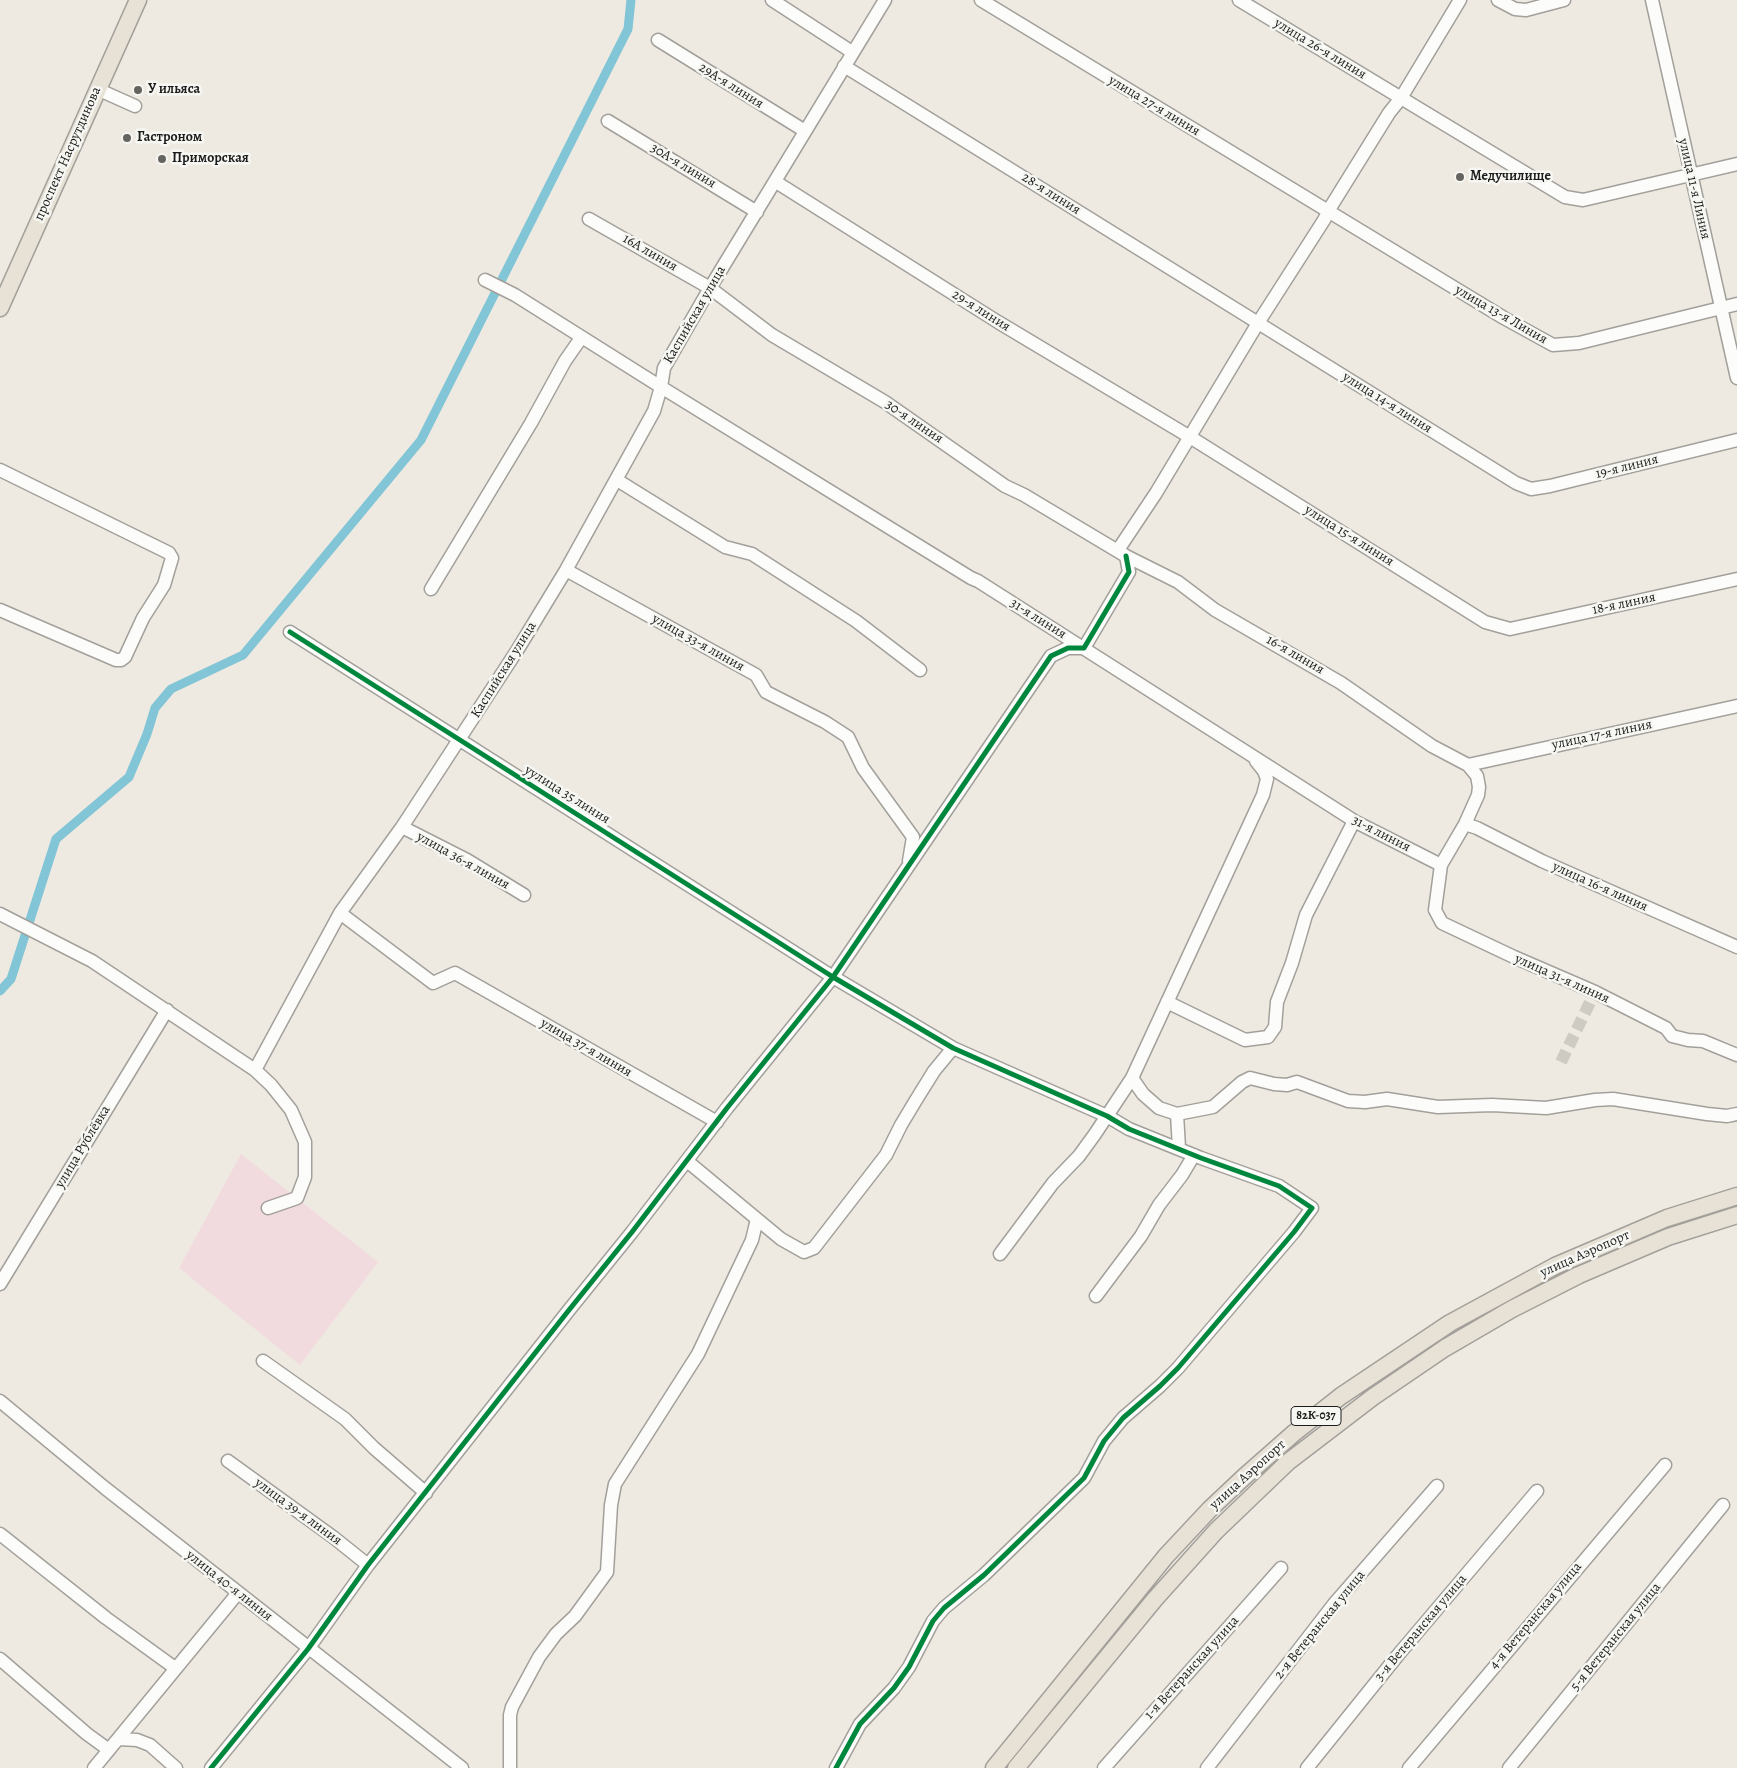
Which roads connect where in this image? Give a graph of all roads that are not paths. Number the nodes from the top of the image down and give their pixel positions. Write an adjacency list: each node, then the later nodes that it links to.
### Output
1 (138, 0): 13 (main road, проспект Насрутдинова)
2 (772, 0): 11 (street)
3 (885, 0): 11 (street, Каспийская улица)
4 (981, 0): 22 (street, улица 27-я линия)
5 (1239, 0): 14 (street, улица 26-я линия)
6 (1460, 0): 14 (street)
7 (1498, 0): 8 (street)
8 (1564, 0)
9 (1652, 0): 19 (street, улица 11-я Линия)
10 (658, 40): 17 (street, 29А-я линия)
11 (852, 52): 12 (street, Каспийская улица)
12 (844, 66): 17 (street, Каспийская улица); 29 (street, 28-я линия)
13 (97, 89): 15 (street); 27 (main road, проспект Насрутдинова)
14 (1401, 98): 19 (street, улица 26-я линия); 22 (street)
15 (135, 106)
16 (608, 121): 21 (street, 30А-я линия)
17 (805, 131): 20 (street, Каспийская улица)
18 (1737, 164): 19 (street, улица 26-я линия)
19 (1691, 175): 28 (street, улица 11-я Линия)
20 (776, 182): 21 (street, Каспийская улица); 33 (street, 29-я линия)
21 (757, 212): 25 (street, Каспийская улица)
22 (1328, 212): 28 (street, улица 13-я Линия); 29 (street)
23 (589, 219): 25 (street, 16А линия)
24 (485, 280): 30 (street, 31-я линия)
25 (710, 288): 32 (street, Каспийская улица); 38 (street, 30-я линия)
26 (1737, 304): 28 (street, улица 13-я Линия)
27 (0, 308)
28 (1720, 308): 31 (street, улица 11-я Линия)
29 (1258, 323): 33 (street); 37 (street, улица 14-я линия)
30 (581, 338): 32 (street, 31-я линия); 41 (street)
31 (1737, 378)
32 (661, 387): 36 (street, Каспийская улица); 45 (street, 31-я линия)
33 (1190, 437): 38 (street); 43 (street, улица 15-я линия)
34 (1737, 440): 37 (street, 19-я линия)
35 (0, 470): 42 (street)
36 (617, 480): 39 (street, Каспийская улица); 46 (street)
37 (1516, 483)
38 (1121, 553): 45 (street); 50 (street, 16-я линия)
39 (566, 570): 48 (street, Каспийская улица); 55 (street, улица 33-я линия)
40 (1737, 578): 43 (street, 18-я линия)
41 (430, 589)
42 (0, 610)
43 (1510, 629)
44 (290, 632): 48 (street, уулица 35 линия)
45 (1084, 648): 49 (street, 31-я линия); 55 (street)
46 (920, 670)
47 (1737, 706): 50 (street, улица 17-я линия)
48 (459, 740): 53 (street, Каспийская улица); 60 (street, уулица 35 линия)
49 (1251, 755): 51 (street, 31-я линия); 61 (street)
50 (1468, 765): 52 (street)
51 (1354, 820): 54 (street, 31-я линия); 61 (street)
52 (1464, 824): 54 (street); 59 (street, улица 16-я линия)
53 (402, 827): 56 (street, улица 36-я линия); 57 (street, Каспийская улица)
54 (1441, 865): 64 (street, улица 31-я линия)
55 (906, 871): 60 (street)
56 (524, 895)
57 (340, 913): 65 (street, Каспийская улица); 70 (street, улица 37-я линия)
58 (0, 914): 62 (street)
59 (1737, 947)
60 (833, 977): 63 (street, уулица 35 линия); 70 (street)
61 (1167, 1002): 66 (street)
62 (167, 1010): 65 (street); 79 (street, улица Рублёвка)
63 (953, 1048): 69 (street, уулица 35 линия); 77 (street)
64 (1737, 1055)
65 (255, 1070): 75 (street)
66 (1132, 1078): 67 (street); 69 (street)
67 (1177, 1114): 68 (street); 71 (street)
68 (1737, 1114)
69 (1107, 1116): 71 (street, уулица 35 линия); 78 (street)
70 (717, 1122): 73 (street)
71 (1179, 1148): 72 (street, уулица 35 линия)
72 (1194, 1155): 80 (street); 104 (street, уулица 35 линия)
73 (687, 1161): 77 (street); 87 (street)
74 (1737, 1196): 105 (main road, улица Аэропорт / 82К-037)
75 (268, 1208)
76 (1737, 1215): 106 (main road, улица Аэропорт)
77 (756, 1219): 103 (street)
78 (1000, 1254)
79 (0, 1284)
80 (1096, 1296)
81 (263, 1361): 87 (street)
82 (0, 1400): 92 (street, улица 40-я линия)
83 (228, 1460): 90 (street, улица 39-я линия)
84 (1665, 1465): 109 (street, 4-я Ветеранская улица)
85 (1437, 1486): 107 (street, 2-я Ветеранская улица)
86 (1537, 1491): 108 (street, 3-я Ветеранская улица)
87 (426, 1493): 90 (street)
88 (1723, 1505): 110 (street, 5-я Ветеранская улица)
89 (0, 1534): 95 (street)
90 (368, 1565): 93 (street)
91 (1281, 1568): 98 (street, 1-я Ветеранская улица)
92 (238, 1593): 93 (street, улица 40-я линия); 95 (street)
93 (308, 1649): 101 (street); 102 (street, улица 40-я линия)
94 (0, 1659): 97 (street)
95 (175, 1668): 96 (street)
96 (119, 1739): 97 (street); 100 (street)
97 (109, 1750): 99 (street)
98 (1108, 1766)
99 (94, 1768)
100 (176, 1768)
101 (212, 1768)
102 (462, 1768)
103 (510, 1768)
104 (836, 1768)
105 (994, 1768)
106 (1016, 1768)
107 (1207, 1768)
108 (1308, 1768)
109 (1409, 1768)
110 (1509, 1768)

